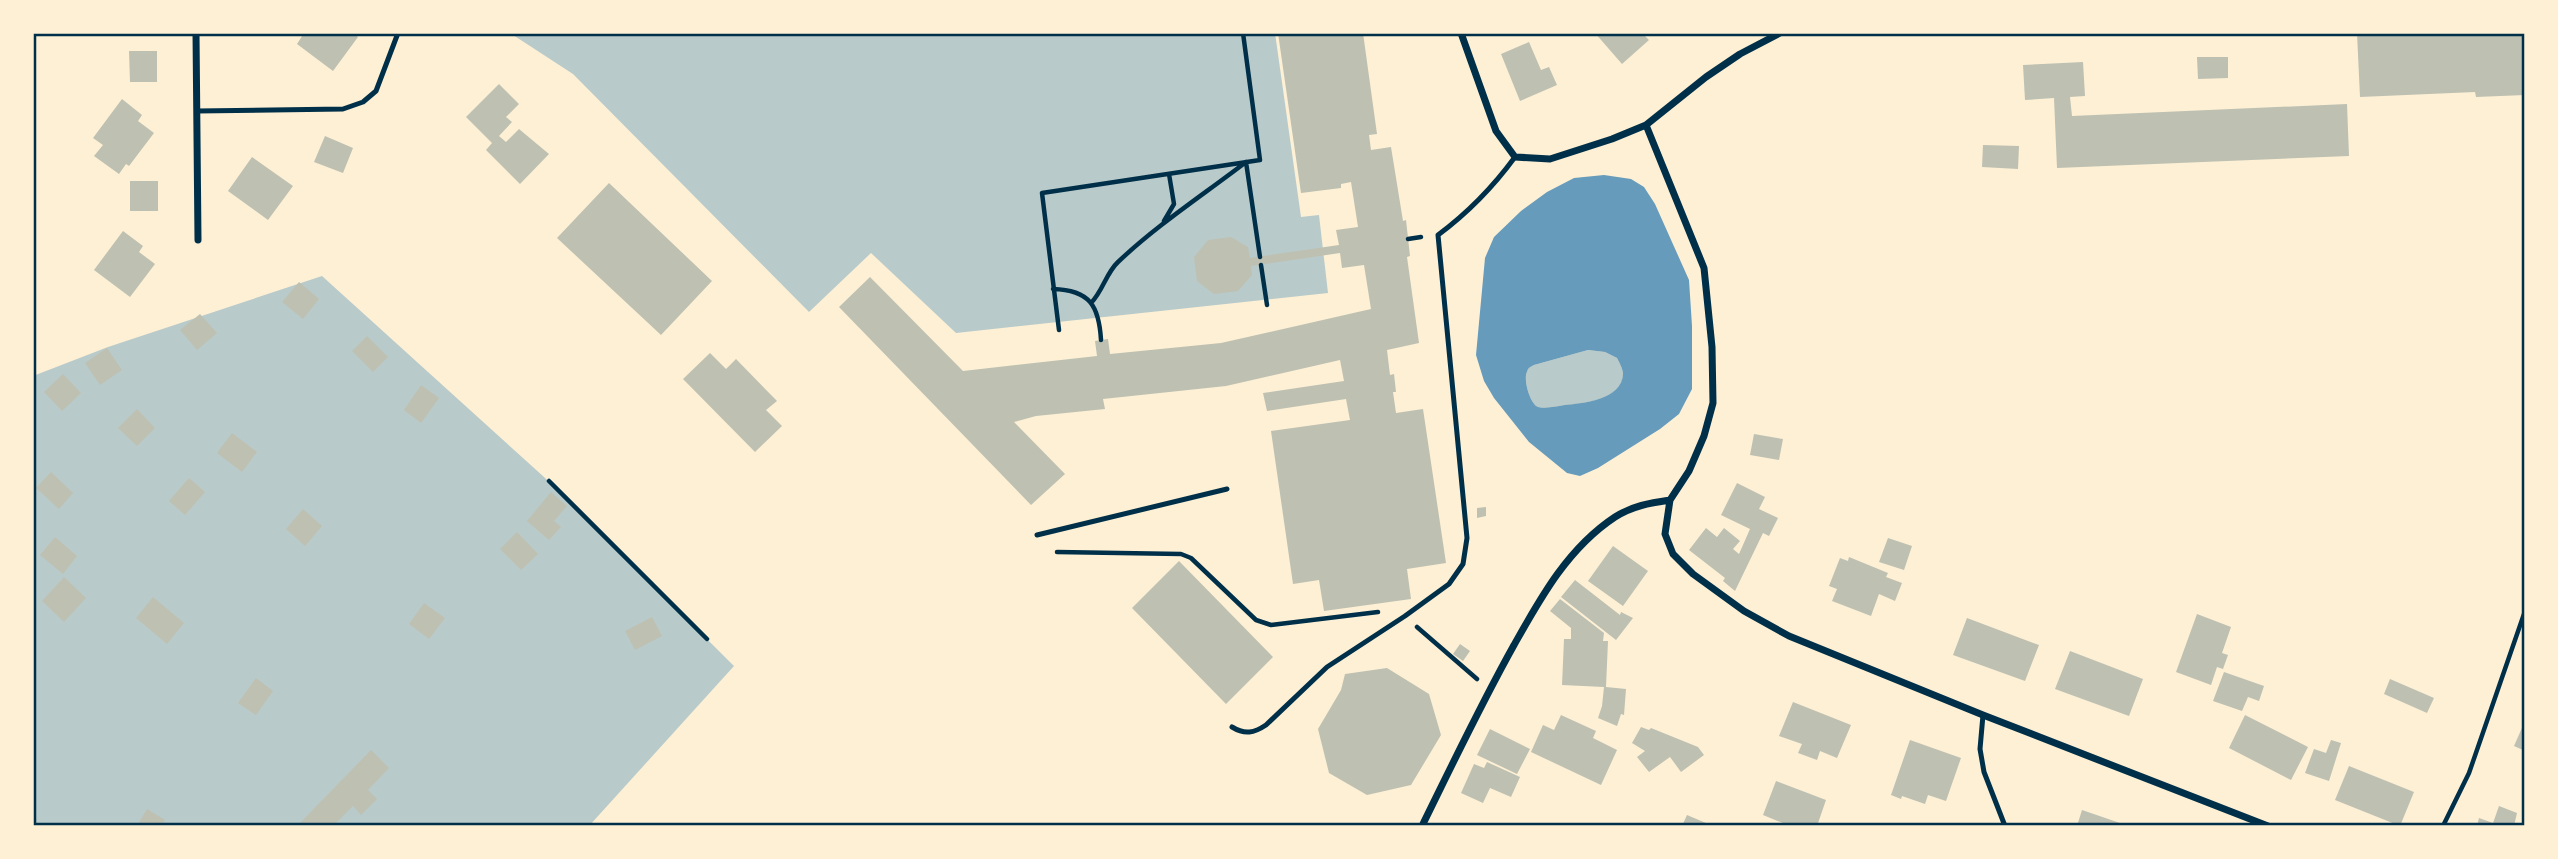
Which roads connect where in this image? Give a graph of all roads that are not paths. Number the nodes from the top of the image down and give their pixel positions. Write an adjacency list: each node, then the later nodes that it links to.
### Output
1 (196, 33): 5 (street)
2 (398, 33): 5 (lane)
3 (1461, 33): 7 (street)
4 (1780, 33): 6 (street)
5 (197, 111): 8 (street)
6 (1646, 125): 7 (street); 10 (street)
7 (1516, 156): 13 (lane)
8 (198, 240)
9 (1227, 489): 11 (lane)
10 (1670, 500): 12 (street); 14 (street)
11 (1037, 535)
12 (1983, 715): 15 (lane); 16 (street)
13 (1232, 727)
14 (1422, 826)
15 (2005, 826)
16 (2268, 826)

